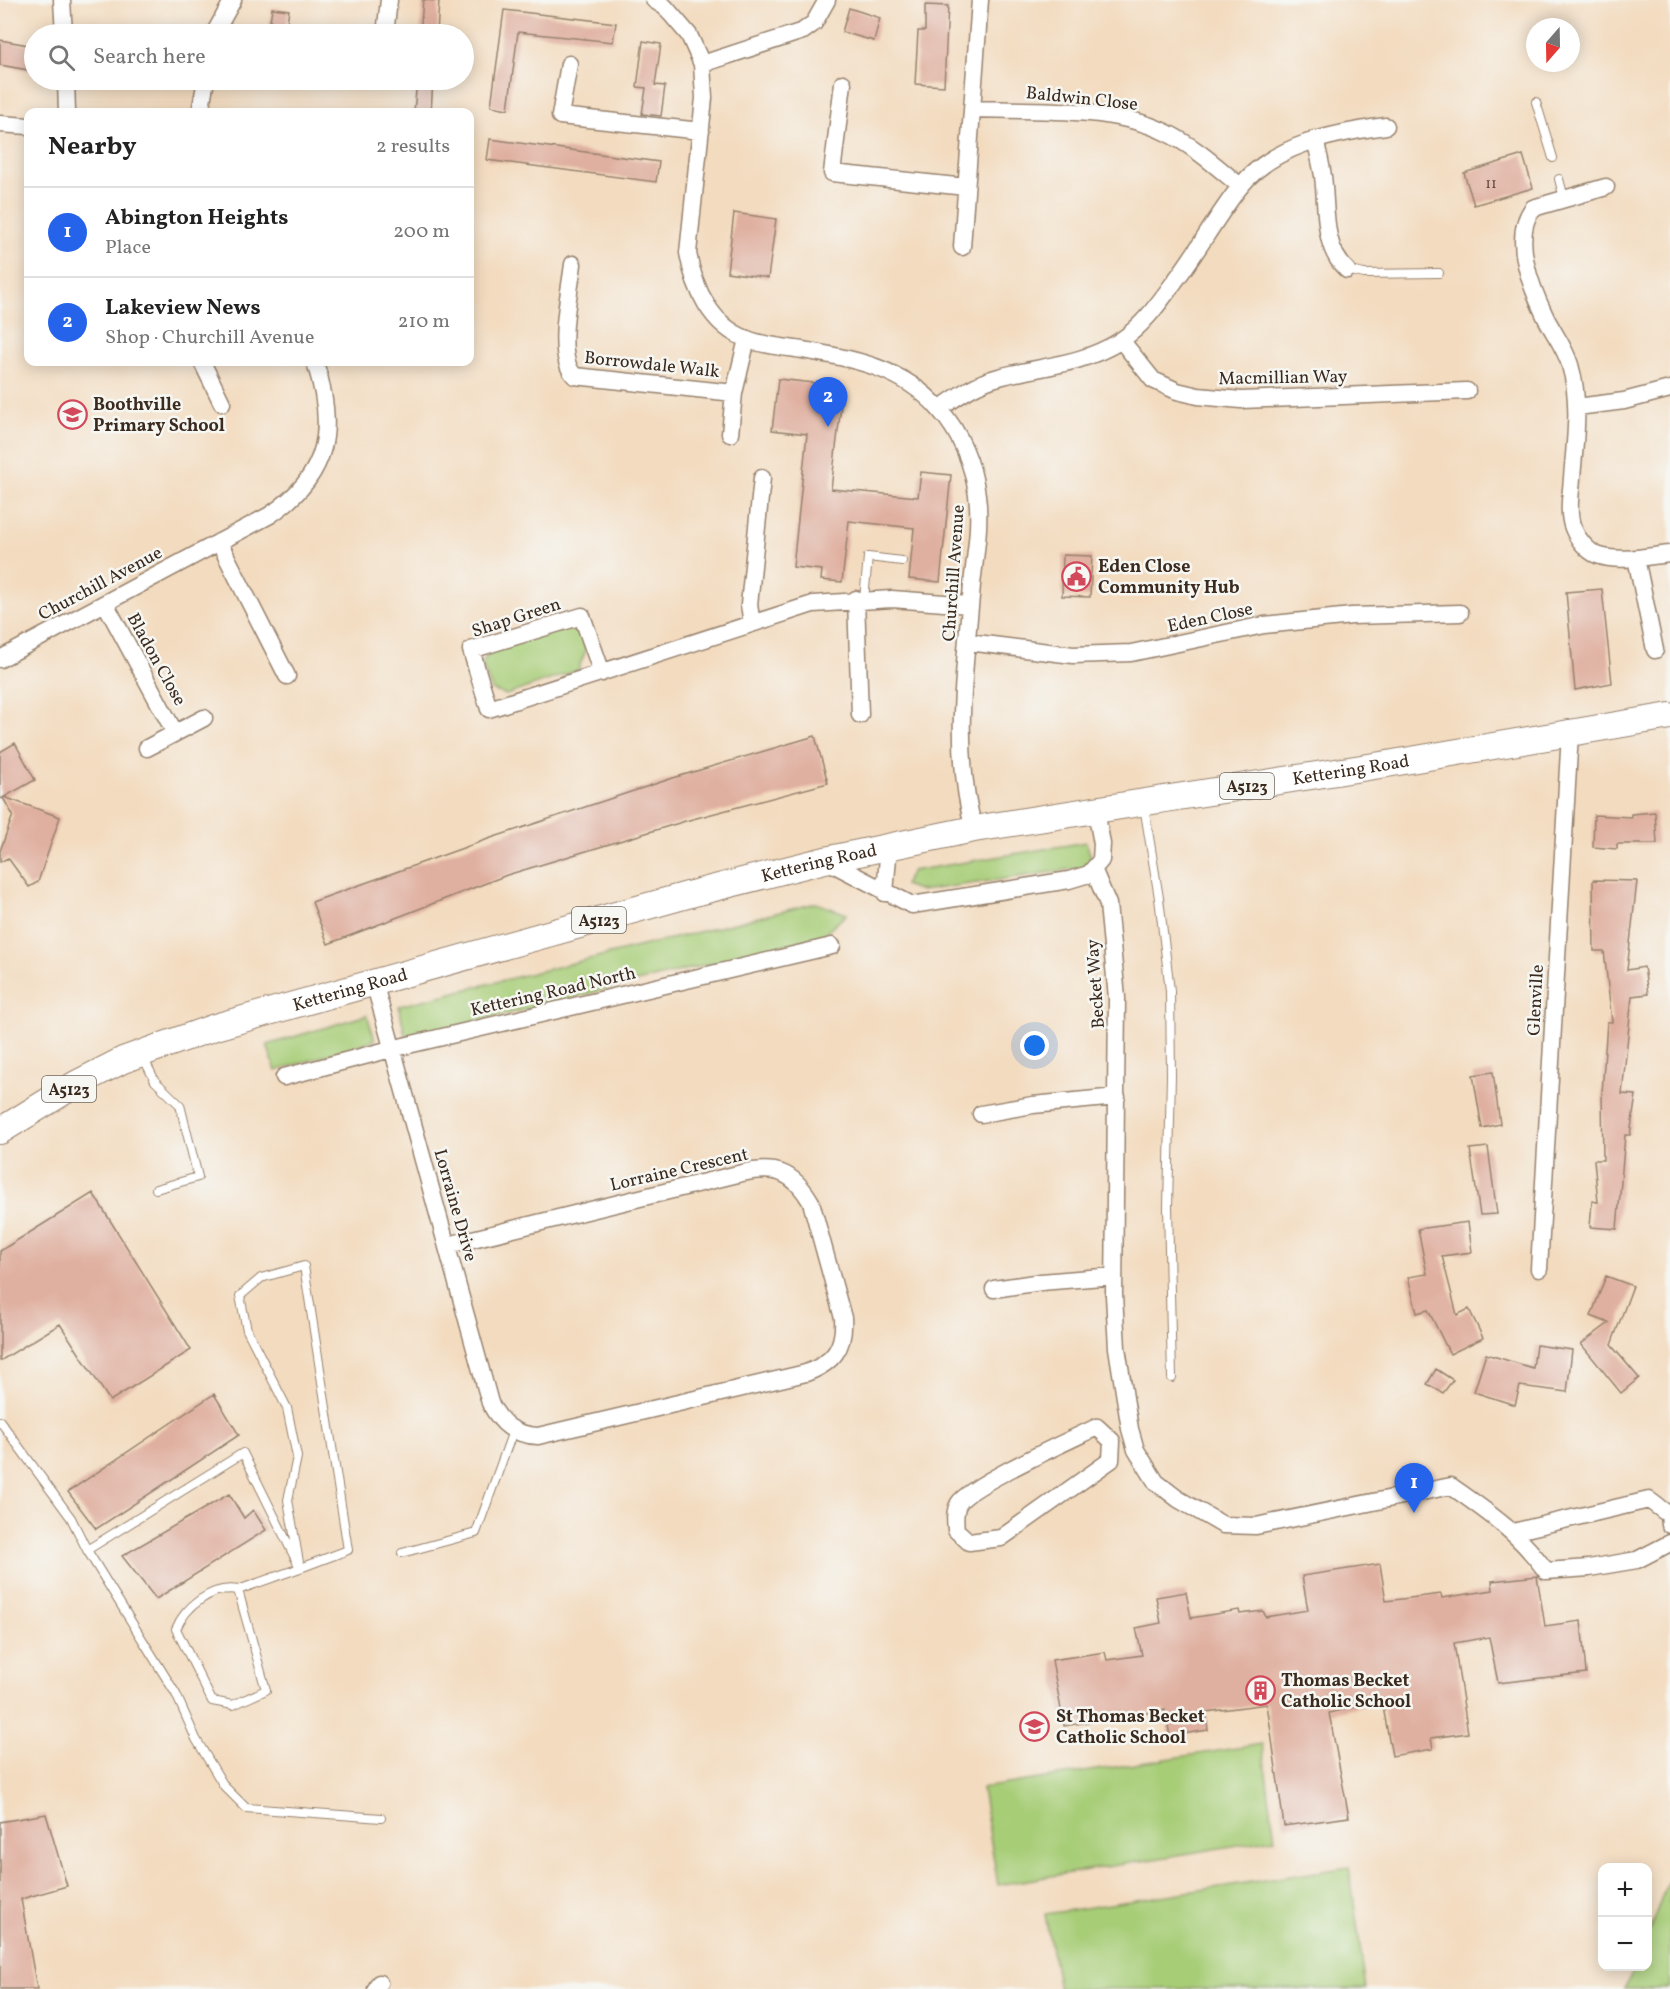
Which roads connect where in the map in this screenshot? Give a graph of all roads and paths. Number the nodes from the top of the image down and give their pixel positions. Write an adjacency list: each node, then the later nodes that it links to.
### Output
1 (62, 0): 7 (street)
2 (233, 0): 8 (street)
3 (389, 0): 9 (street)
4 (654, 0): 11 (street, Churchill Avenue)
5 (827, 0): 11 (street)
6 (980, 0): 18 (street)
7 (63, 24)
8 (220, 24)
9 (386, 24)
10 (568, 64): 22 (street)
11 (702, 64): 22 (street, Churchill Avenue)
12 (843, 83): 27 (street)
13 (66, 90): 16 (street)
14 (204, 90): 17 (street)
15 (1536, 102): 24 (lane)
16 (67, 108)
17 (201, 108)
18 (974, 109): 26 (street, Baldwin Close); 27 (street)
19 (0, 124): 20 (street)
20 (24, 126)
21 (1386, 126): 23 (street)
22 (700, 131): 34 (street, Churchill Avenue)
23 (1316, 139): 26 (street); 32 (street)
24 (1553, 158)
25 (1559, 179): 29 (lane)
26 (1240, 186): 35 (street)
27 (966, 187): 30 (street)
28 (1606, 187): 29 (street)
29 (1564, 198): 42 (street)
30 (962, 248)
31 (573, 264): 40 (street, Borrowdale Walk)
32 (1347, 270): 33 (lane)
33 (1439, 273)
34 (747, 339): 40 (street, Borrowdale Walk); 43 (street, Churchill Avenue)
35 (1121, 340): 39 (street, Macmillian Way); 43 (street)
36 (204, 366): 41 (street)
37 (316, 366): 46 (street, Churchill Avenue)
38 (1670, 389): 42 (street)
39 (1467, 391)
40 (734, 393): 44 (street, Borrowdale Walk)
41 (222, 403)
42 (1577, 407): 48 (street)
43 (939, 409): 52 (street, Churchill Avenue)
44 (730, 434)
45 (762, 478): 54 (street)
46 (219, 542): 51 (street, Churchill Avenue); 59 (street)
47 (1670, 554): 48 (street)
48 (1636, 558): 56 (street)
49 (902, 561): 50 (lane)
50 (860, 599): 52 (street, Shap Green); 54 (street, Shap Green); 60 (street)
51 (105, 603): 57 (street, Churchill Avenue); 63 (street, Bladon Close)
52 (970, 605): 55 (street, Churchill Avenue)
53 (1460, 613): 55 (street, Eden Close)
54 (752, 623): 58 (street, Shap Green)
55 (968, 642): 68 (street, Churchill Avenue)
56 (1655, 650)
57 (0, 659)
58 (602, 673): 58 (street, Shap Green)
59 (287, 676)
60 (860, 715)
61 (1670, 716): 64 (main road, Kettering Road / A5123)
62 (204, 718): 63 (street, Bladon Close)
63 (176, 733): 65 (street, Bladon Close)
64 (1570, 733): 66 (main road, Kettering Road / A5123); 83 (street, Glenville)
65 (147, 748)
66 (1144, 802): 67 (main road, Kettering Road / A5123); 86 (lane)
67 (1096, 810): 68 (main road, Kettering Road / A5123); 71 (street)
68 (974, 829): 69 (main road, Kettering Road / A5123)
69 (889, 845): 70 (main road, Kettering Road / A5123); 72 (street)
70 (825, 860): 72 (street); 74 (main road, Kettering Road / A5123)
71 (1094, 871): 72 (street); 78 (street, Becket Way)
72 (885, 893)
73 (832, 946): 75 (street, Kettering Road North)
74 (374, 982): 75 (street, Lorraine Drive); 76 (main road, Kettering Road / A5123)
75 (391, 1049): 77 (street, Kettering Road North); 82 (street, Lorraine Drive)
76 (141, 1053): 80 (main road, Kettering Road / A5123); 81 (lane)
77 (284, 1077)
78 (1117, 1097): 79 (street); 84 (street, Becket Way)
79 (981, 1113)
80 (0, 1131)
81 (156, 1189)
82 (448, 1245): 89 (street, Lorraine Drive); 89 (street, Lorraine Crescent)
83 (1539, 1269)
84 (1114, 1276): 85 (street); 88 (street, Becket Way)
85 (994, 1289)
86 (1172, 1378)
87 (0, 1420): 94 (lane)
88 (1130, 1429): 90 (street); 92 (street, Becket Way)
89 (513, 1431): 95 (lane)
90 (1112, 1441): 90 (street)
91 (1670, 1524): 92 (street)
92 (1513, 1532): 93 (street, Becket Way)
93 (1670, 1543)
94 (87, 1550): 96 (lane); 98 (lane)
95 (402, 1553)
96 (300, 1568): 96 (lane); 97 (lane)
97 (238, 1590): 97 (lane)
98 (381, 1818)

